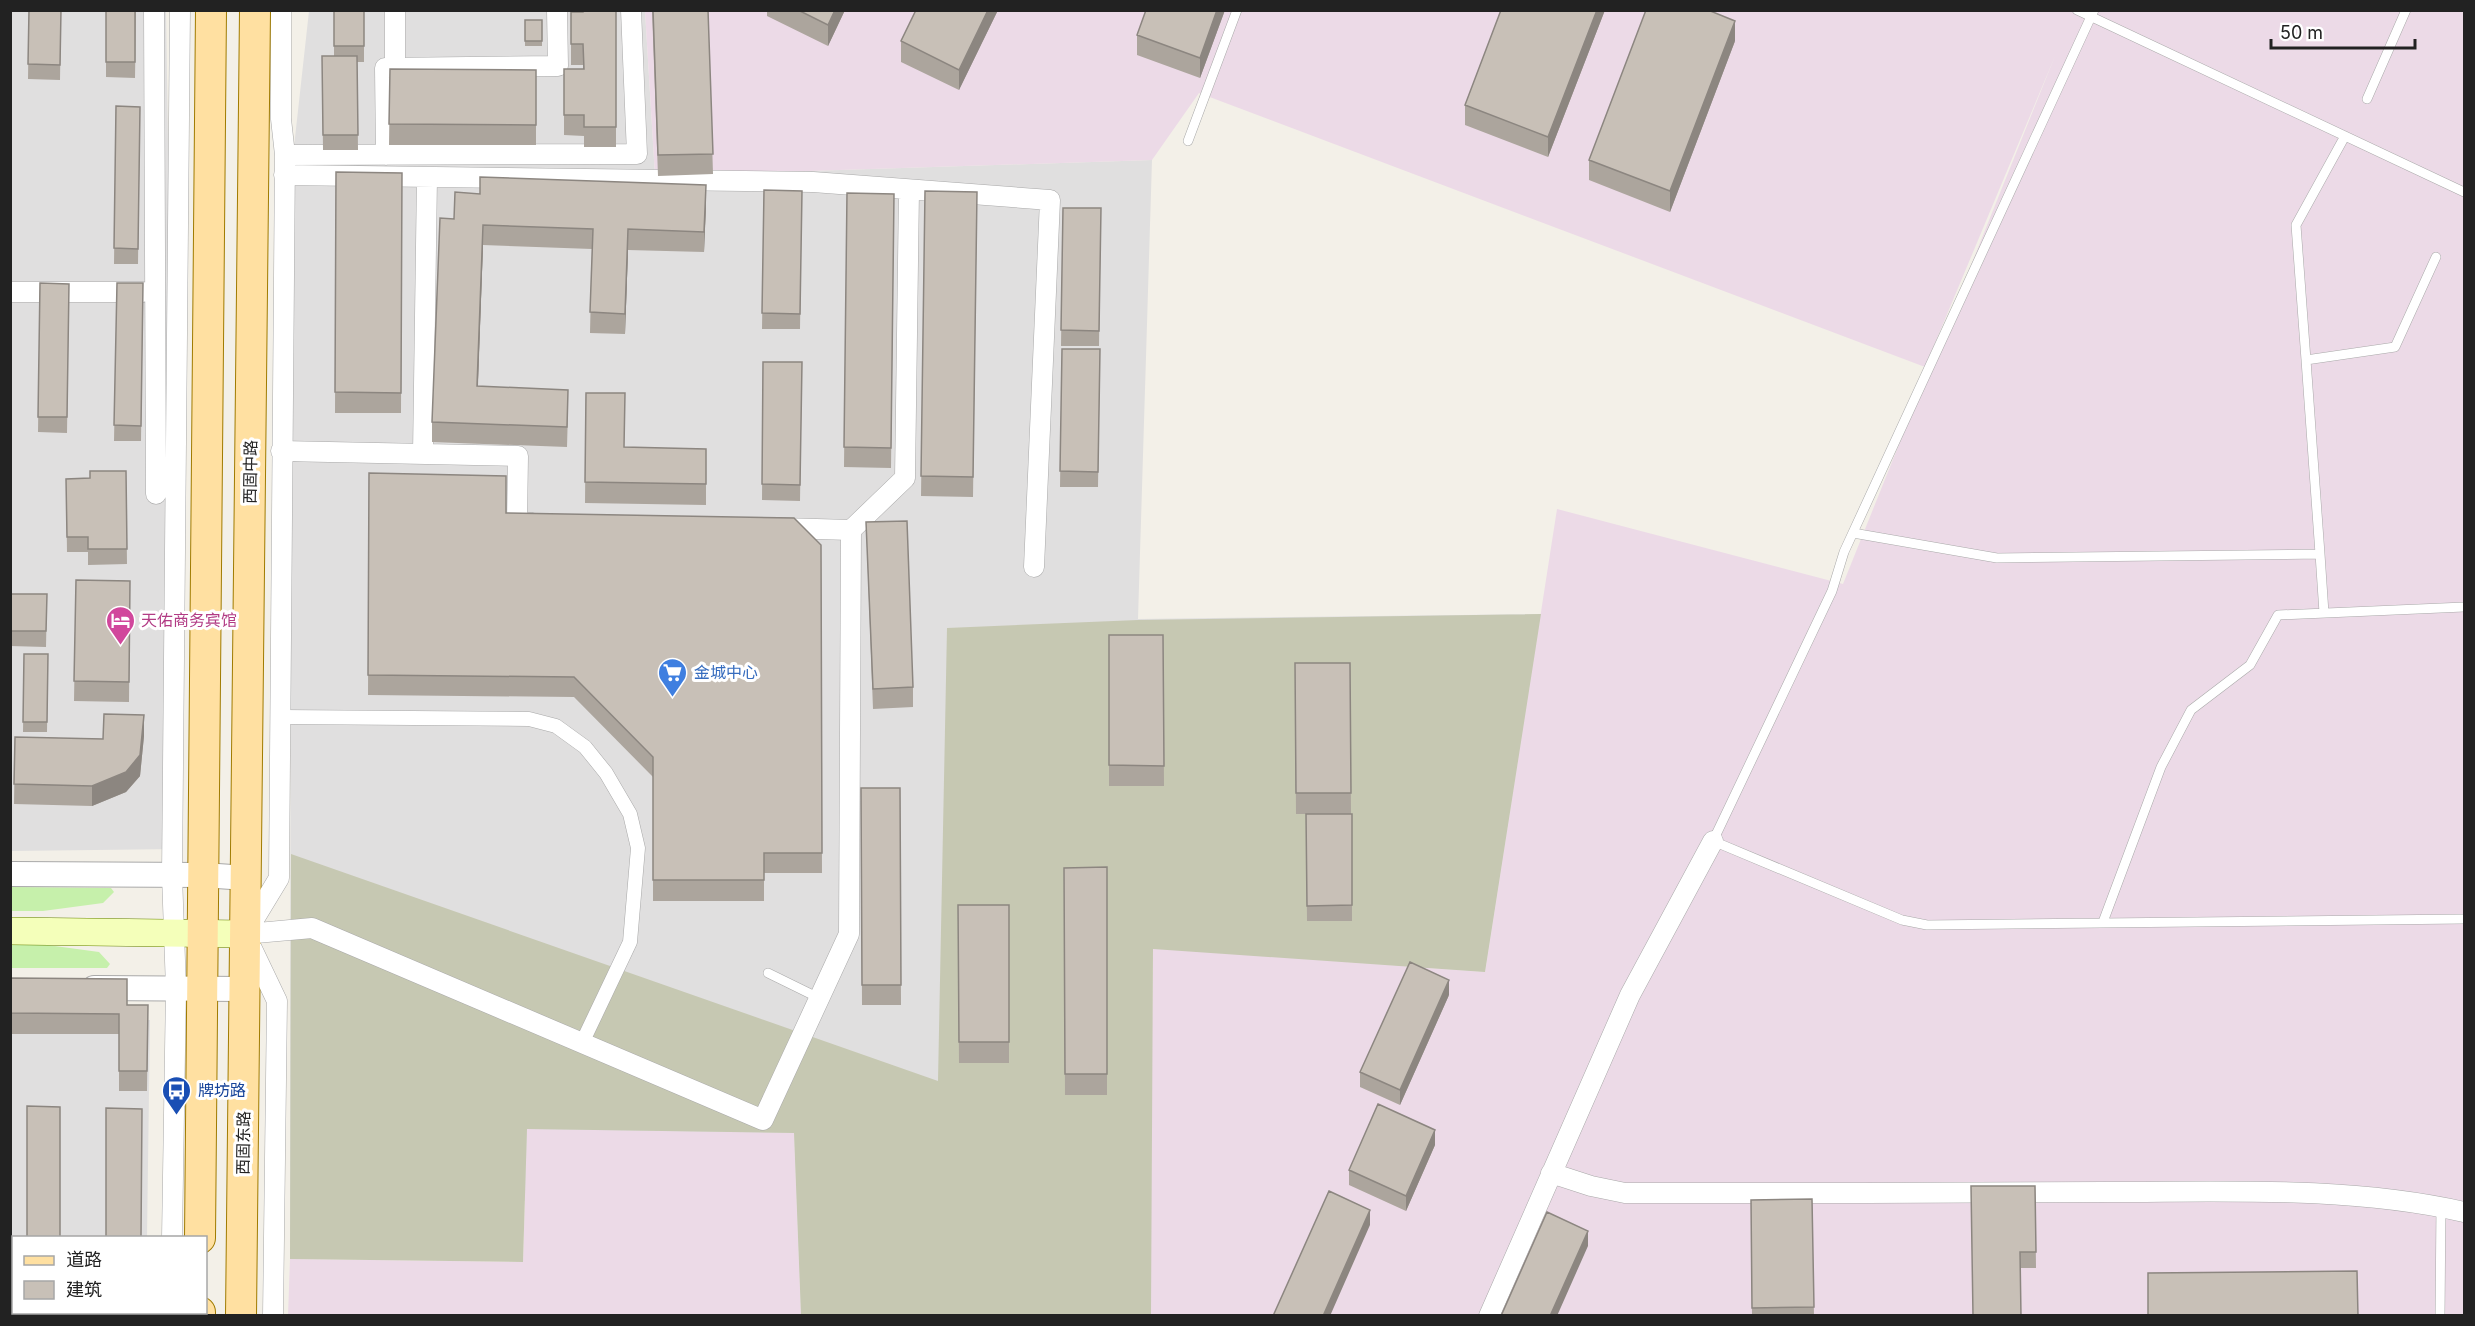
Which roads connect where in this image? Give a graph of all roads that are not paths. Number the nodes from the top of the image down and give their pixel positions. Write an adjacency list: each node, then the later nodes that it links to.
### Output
1 (154, 10): 26 (street)
2 (180, 10): 42 (street)
3 (212, 10): 19 (main road)
4 (255, 10): 18 (main road, 西固中路)
5 (281, 10): 20 (street)
6 (395, 10): 13 (street)
7 (557, 10): 13 (street)
8 (631, 10): 17 (street)
9 (1237, 10): 16 (lane)
10 (2077, 10): 12 (lane)
11 (2406, 10): 14 (lane)
12 (2092, 14): 15 (lane); 34 (lane)
13 (395, 68): 17 (street)
14 (2367, 99)
15 (2345, 136): 23 (lane); 27 (lane)
16 (1188, 141)
17 (386, 155): 20 (street)
18 (253, 156): 19 (main road); 44 (main road, 西固中路)
19 (210, 158): 43 (main road)
20 (285, 165): 21 (street); 28 (street)
21 (427, 177): 22 (street); 29 (street)
22 (909, 189): 33 (street); 36 (street)
23 (2464, 192)
24 (2436, 257): 27 (lane)
25 (10, 292): 26 (street)
26 (155, 292): 30 (street)
27 (2306, 360): 35 (lane)
28 (281, 451): 29 (street); 39 (street)
29 (423, 454): 31 (street)
30 (156, 494)
31 (552, 523)
32 (767, 528): 33 (street)
33 (851, 530): 54 (street)
34 (1853, 533): 35 (lane); 40 (lane)
35 (2320, 554): 38 (lane)
36 (1034, 567)
37 (2464, 607): 38 (lane)
38 (2324, 613): 46 (lane)
39 (281, 717): 49 (street); 55 (street)
40 (1713, 841): 46 (lane); 56 (street)
41 (10, 874): 42 (street)
42 (172, 874): 43 (street); 48 (street)
43 (203, 875): 44 (street); 48 (main road)
44 (246, 878): 49 (main road, 西固中路)
45 (2464, 919): 46 (lane)
46 (2103, 922)
47 (10, 931): 48 (main road)
48 (187, 932): 49 (main road); 52 (main road)
49 (245, 934): 53 (main road, 西固东路); 55 (street); 62 (street)
50 (768, 973): 54 (lane)
51 (70, 988): 52 (street)
52 (189, 989): 53 (street); 59 (street); 60 (main road)
53 (245, 989): 61 (main road, 西固东路)
54 (819, 998): 55 (street)
55 (582, 1043)
56 (1551, 1173): 57 (street); 63 (street)
57 (2441, 1206): 58 (street); 64 (lane)
58 (2464, 1212)
59 (172, 1236)
60 (200, 1236)
61 (241, 1316)
62 (273, 1316)
63 (1489, 1316)
64 (2440, 1316)

